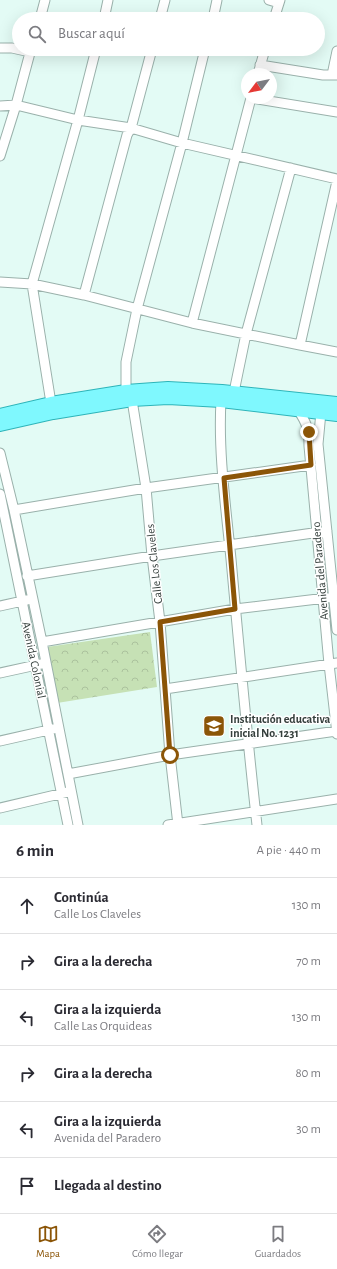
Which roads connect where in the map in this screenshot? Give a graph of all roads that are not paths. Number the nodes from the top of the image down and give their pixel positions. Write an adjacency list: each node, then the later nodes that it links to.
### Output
1 (45, 0): 7 (street)
2 (108, 0): 8 (street)
3 (165, 0): 9 (street)
4 (217, 0): 10 (street)
5 (269, 0): 6 (street)
6 (279, 1): 11 (street)
7 (42, 12)
8 (105, 12)
9 (162, 12)
10 (214, 12)
11 (276, 12)
12 (0, 48): 13 (street)
13 (12, 48)
14 (337, 51): 22 (street)
15 (30, 56): 25 (street)
16 (94, 56): 28 (street)
17 (150, 56): 29 (street)
18 (203, 56): 30 (street, Calle Los Claveles)
19 (263, 56): 20 (street)
20 (259, 68)
21 (277, 71): 22 (street)
22 (334, 75)
23 (277, 102): 27 (street)
24 (249, 104): 32 (street)
25 (16, 105): 26 (street); 28 (street); 31 (street)
26 (0, 106)
27 (337, 112)
28 (78, 120): 29 (street); 36 (street)
29 (131, 128): 30 (street); 37 (street)
30 (182, 143): 32 (street); 38 (street, Calle Los Claveles)
31 (0, 156)
32 (236, 156): 33 (street); 39 (street)
33 (291, 168): 34 (street); 40 (street)
34 (337, 180): 41 (street)
35 (0, 282): 36 (street)
36 (32, 284): 37 (street); 46 (street)
37 (84, 295): 38 (street)
38 (137, 309): 39 (street); 44 (street, Calle Los Claveles)
39 (192, 323): 40 (street)
40 (246, 334): 41 (street); 43 (street)
41 (300, 345): 42 (street)
42 (337, 352)
43 (234, 392): 44 (main road); 48 (main road)
44 (129, 396): 45 (main road); 46 (main road); 51 (main road); 55 (street, Calle Los Claveles)
45 (221, 401): 49 (main road); 54 (street)
46 (51, 403): 50 (main road)
47 (337, 404): 48 (main road)
48 (319, 408): 49 (main road); 60 (street, Avenida del Paradero)
49 (298, 410): 53 (street, Avenida del Paradero)
50 (0, 415)
51 (0, 425)
52 (0, 453): 57 (street)
53 (311, 465): 54 (street); 61 (street, Avenida del Paradero)
54 (224, 478): 55 (street); 62 (street)
55 (146, 488): 57 (street); 63 (street, Calle Los Claveles)
56 (0, 494): 59 (street, Avenida Colonial)
57 (14, 510): 58 (street)
58 (16, 522): 59 (street); 64 (street)
59 (3, 526): 68 (street, Avenida Colonial)
60 (327, 532): 61 (street); 65 (street, Avenida del Paradero)
61 (317, 533): 62 (street); 67 (street, Avenida del Paradero)
62 (230, 545): 63 (street); 70 (street)
63 (152, 556): 64 (street); 71 (street, Calle Los Claveles)
64 (27, 576): 66 (street)
65 (334, 597): 67 (street); 72 (street, Avenida del Paradero)
66 (32, 599): 68 (street); 73 (street)
67 (323, 599): 70 (street); 75 (street, Avenida del Paradero)
68 (22, 602): 69 (street); 76 (street, Avenida Colonial)
69 (0, 606)
70 (235, 609): 71 (street); 78 (street)
71 (160, 622): 73 (street); 79 (street, Calle Los Claveles)
72 (337, 630)
73 (42, 642): 74 (street)
74 (46, 663): 76 (street); 81 (street)
75 (333, 664): 78 (street); 80 (street, Avenida del Paradero)
76 (36, 665): 77 (street); 82 (street, Avenida Colonial)
77 (0, 673)
78 (242, 678): 79 (street); 85 (street)
79 (165, 689): 86 (street, Calle Los Claveles)
80 (336, 720): 83 (street, Avenida del Paradero)
81 (59, 728): 82 (street); 87 (street)
82 (49, 730): 84 (street); 88 (street, Avenida Colonial)
83 (337, 732): 85 (street)
84 (0, 740)
85 (248, 744): 86 (street); 91 (street)
86 (170, 755): 87 (street); 92 (street, Calle Los Claveles)
87 (68, 774): 88 (street)
88 (67, 793): 90 (street); 93 (street, Avenida Colonial); 94 (street)
89 (337, 799): 91 (street)
90 (0, 808)
91 (255, 811): 92 (street); 96 (street)
92 (178, 824): 95 (street)
93 (68, 825)
94 (78, 825)
95 (168, 825)
96 (257, 825)

